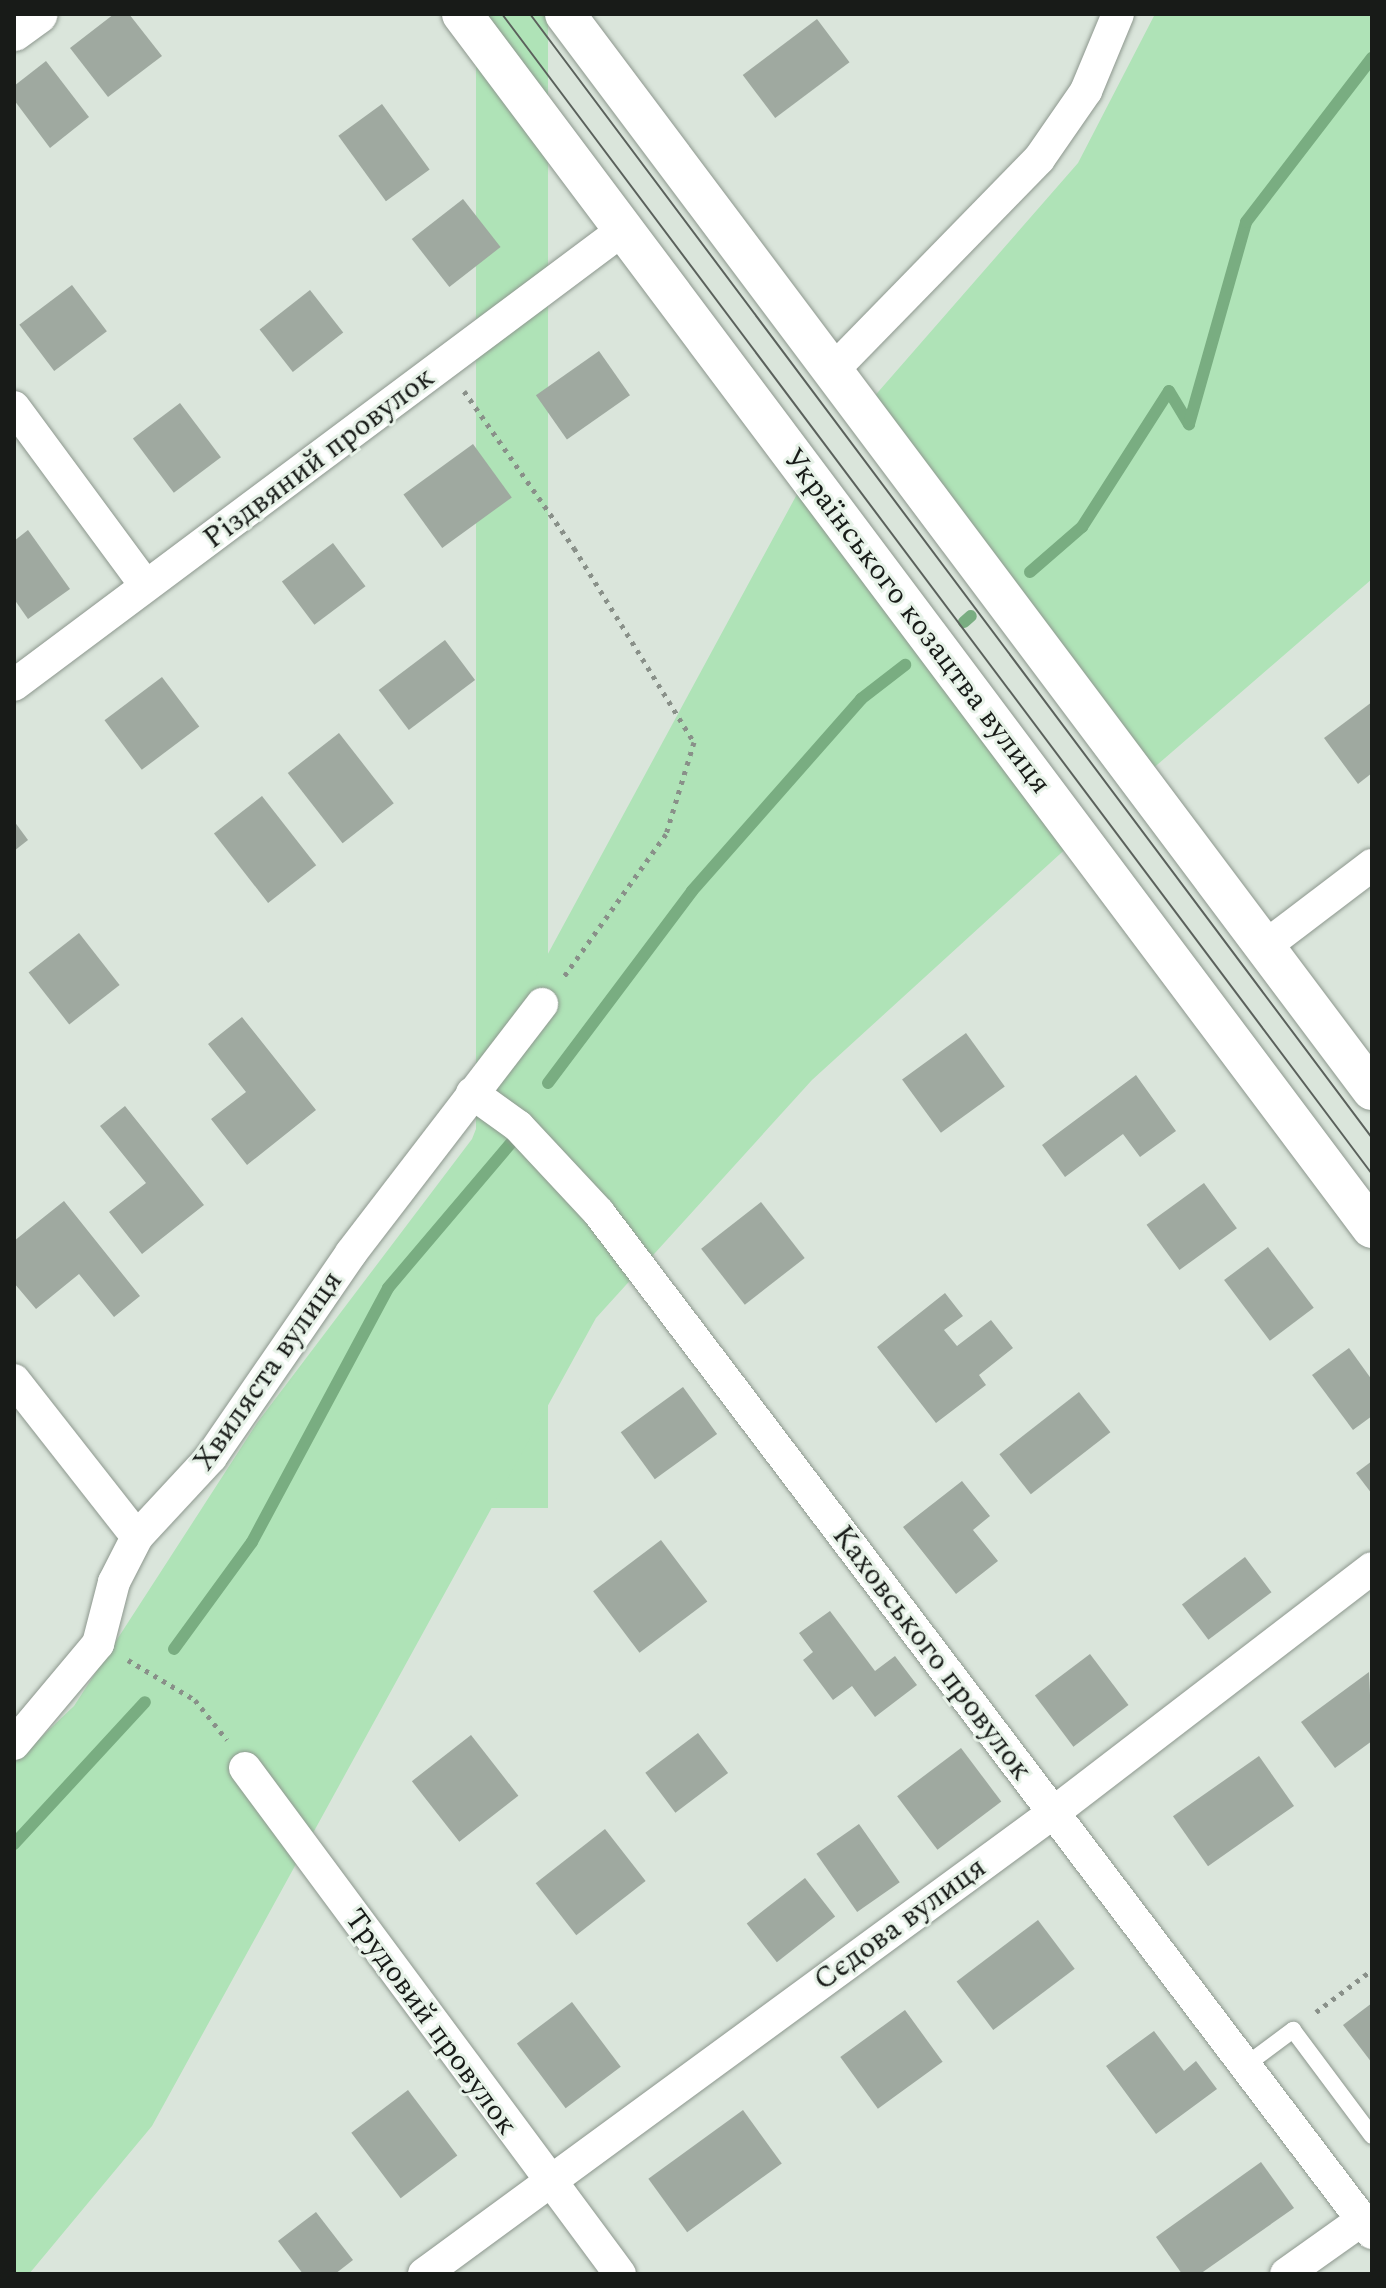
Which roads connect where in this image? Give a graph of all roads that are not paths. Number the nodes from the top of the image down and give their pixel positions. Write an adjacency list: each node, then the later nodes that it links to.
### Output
1 (37, 14): 5 (street)
2 (462, 14): 6 (street, Українського козацтва вулиця)
3 (565, 14): 7 (street)
4 (1118, 14): 7 (street)
5 (14, 31)
6 (624, 229): 9 (street, Різдвяний провулок); 16 (street, Українського козацтва вулиця)
7 (832, 371): 12 (street)
8 (14, 407): 9 (street)
9 (146, 586): 10 (street, Різдвяний провулок)
10 (14, 685)
11 (1372, 865): 12 (street)
12 (1264, 947): 14 (street)
13 (542, 1004): 15 (street, Хвиляста вулиця)
14 (1372, 1090)
15 (472, 1093): 18 (street, Хвиляста вулиця); 22 (street, Каховського провулок)
16 (1372, 1228)
17 (14, 1380): 18 (street)
18 (137, 1537): 20 (street, Хвиляста вулиця)
19 (1372, 1568): 22 (street, Сєдова вулиця)
20 (14, 1744)
21 (245, 1768): 25 (street, Трудовий провулок)
22 (1053, 1813): 23 (street, Каховського провулок); 25 (street, Сєдова вулиця)
23 (1246, 2065): 24 (lane); 26 (street, Каховського провулок)
24 (1372, 2136)
25 (548, 2181): 27 (street, Сєдова вулиця); 28 (street, Трудовий провулок)
26 (1367, 2227): 29 (street)
27 (424, 2274)
28 (620, 2274)
29 (1286, 2274)

